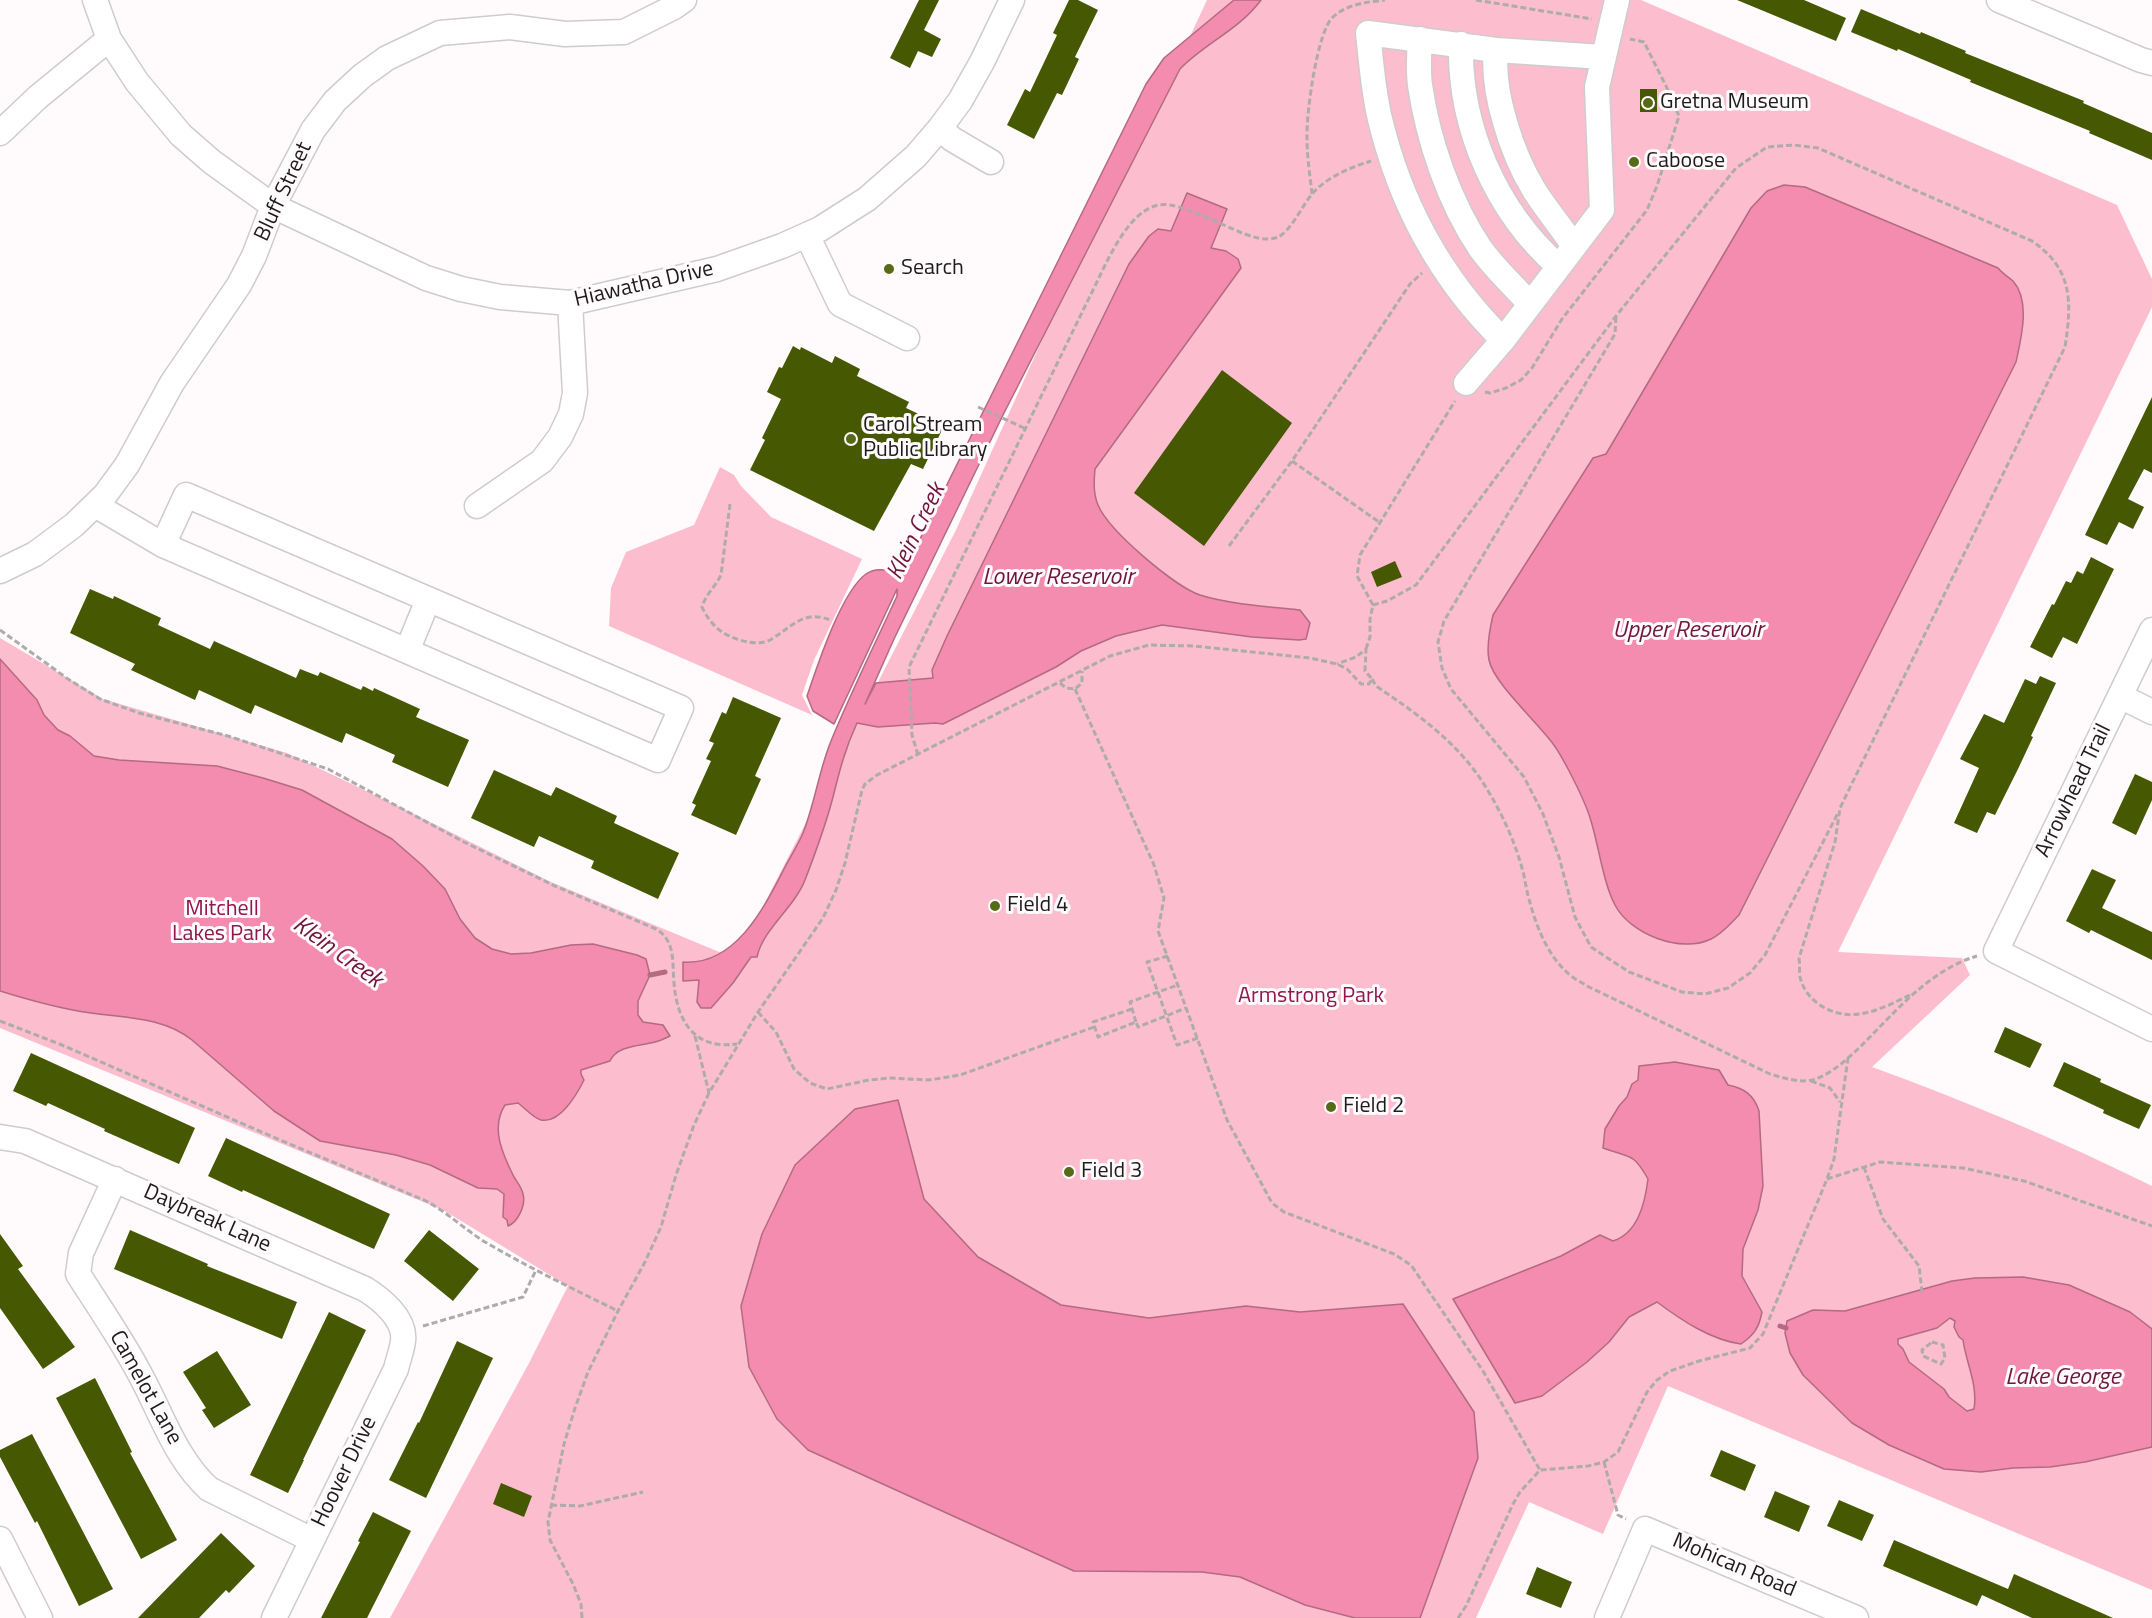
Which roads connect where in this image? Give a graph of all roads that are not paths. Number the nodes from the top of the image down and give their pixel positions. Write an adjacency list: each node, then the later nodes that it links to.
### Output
1 (95, 0): 6 (street, Hiawatha Drive)
2 (684, 0): 15 (street, Bluff Street)
3 (1012, 0): 12 (street, Hiawatha Drive)
4 (2000, 0): 11 (street)
5 (1614, 12): 10 (street)
6 (110, 39): 13 (street); 15 (street, Hiawatha Drive)
7 (1420, 39): 8 (street); 20 (street); 22 (street)
8 (1461, 44): 9 (street); 18 (street)
9 (1496, 50): 10 (street); 17 (street)
10 (1603, 57): 17 (street)
11 (2152, 63)
12 (940, 128): 14 (street); 16 (street, Hiawatha Drive)
13 (0, 133)
14 (991, 162)
15 (273, 206): 19 (street, Hiawatha Drive); 24 (street, Bluff Street)
16 (807, 235): 19 (street, Hiawatha Drive); 21 (street)
17 (1574, 246): 18 (street)
18 (1558, 266): 20 (street)
19 (570, 303): 25 (street)
20 (1529, 303): 22 (street)
21 (907, 338)
22 (1503, 340): 23 (street)
23 (1466, 383)
24 (95, 505): 26 (street); 27 (street, Bluff Street)
25 (477, 506)
26 (163, 545): 28 (street); 30 (street)
27 (0, 571)
28 (428, 600): 30 (street); 30 (street)
29 (2152, 630): 31 (street, Arrowhead Trail)
30 (407, 651)
31 (2120, 696): 32 (street); 33 (street, Arrowhead Trail)
32 (2152, 712)
33 (2152, 1029)
34 (0, 1137): 35 (street, Daybreak Lane)
35 (115, 1179): 36 (street, Daybreak Lane); 38 (street, Camelot Lane)
36 (402, 1331): 38 (street, Hoover Drive)
37 (0, 1539): 39 (street)
38 (312, 1540): 40 (street, Hoover Drive)
39 (40, 1618)
40 (274, 1618)
41 (1607, 1618): 42 (street, Mohican Road)
42 (1856, 1618)

